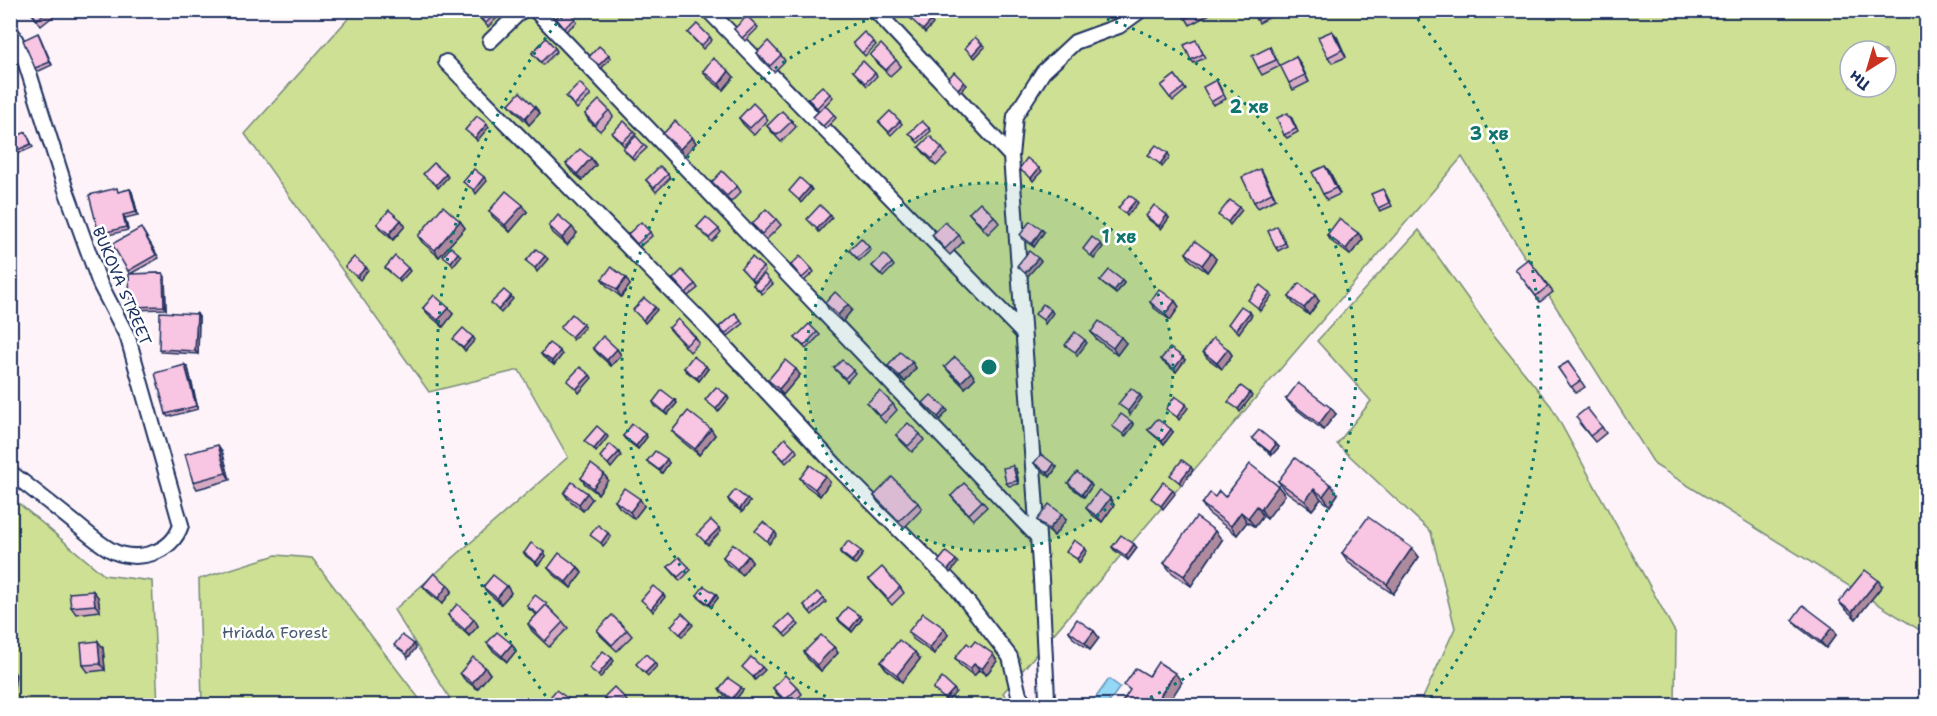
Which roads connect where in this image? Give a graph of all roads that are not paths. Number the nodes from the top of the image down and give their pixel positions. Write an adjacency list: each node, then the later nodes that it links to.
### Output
1 (522, 10): 7 (street)
2 (535, 10): 12 (street)
3 (708, 10): 10 (street)
4 (875, 10): 9 (street)
5 (1141, 10): 9 (street)
6 (10, 30): 11 (street, BUKOVA STREET)
7 (490, 41)
8 (446, 62): 13 (street)
9 (1011, 156): 10 (street)
10 (1023, 333): 12 (street)
11 (10, 472)
12 (1038, 537): 14 (street)
13 (1023, 700)
14 (1043, 705)

